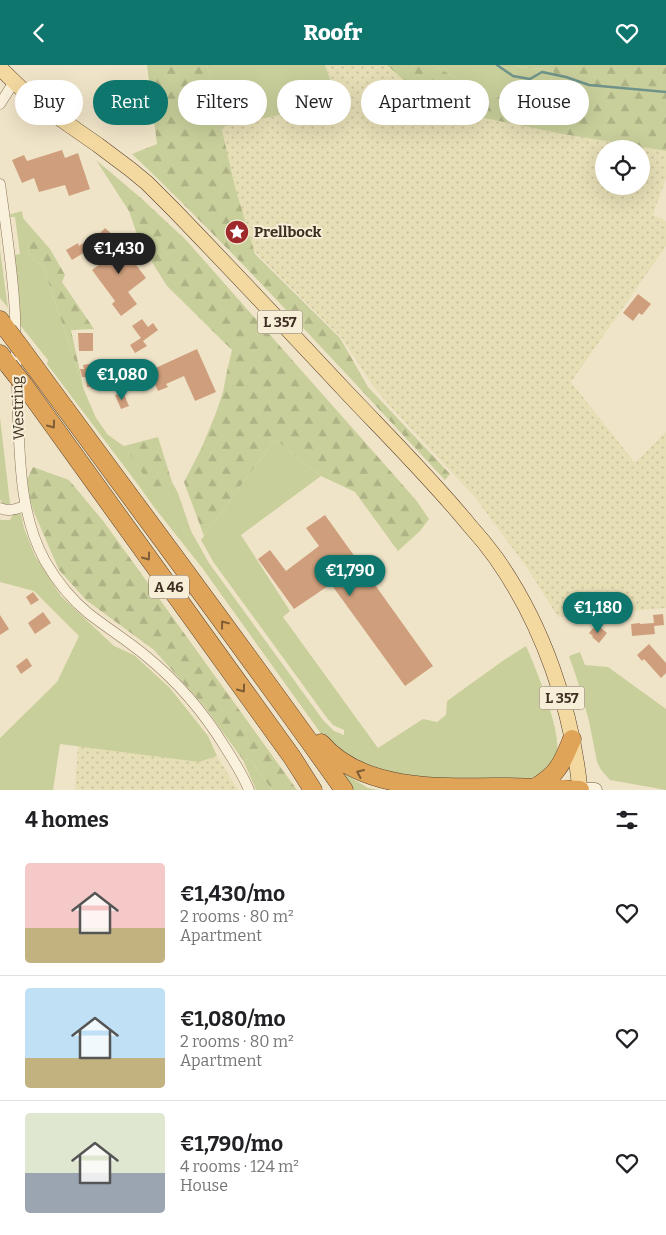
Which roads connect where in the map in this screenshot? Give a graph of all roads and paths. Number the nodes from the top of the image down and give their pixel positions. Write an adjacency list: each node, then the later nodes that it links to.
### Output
1 (0, 68): 2 (main road, L 357)
2 (14, 82): 3 (street); 10 (main road, L 357)
3 (0, 105)
4 (0, 184): 7 (street, Westring)
5 (4, 326): 9 (highway, A 46, one-way to 5, bridge)
6 (5, 360): 13 (highway, A 46, one-way to 13, bridge)
7 (25, 507): 8 (street); 12 (street, Westring)
8 (0, 508)
9 (264, 677): 11 (highway, one-way to 9); 14 (highway, A 46)
10 (572, 739): 11 (highway); 15 (main road, L 357)
11 (536, 787): 15 (highway)
12 (249, 790)
13 (313, 790)
14 (344, 790)
15 (580, 790): 16 (main road)
16 (595, 790)

